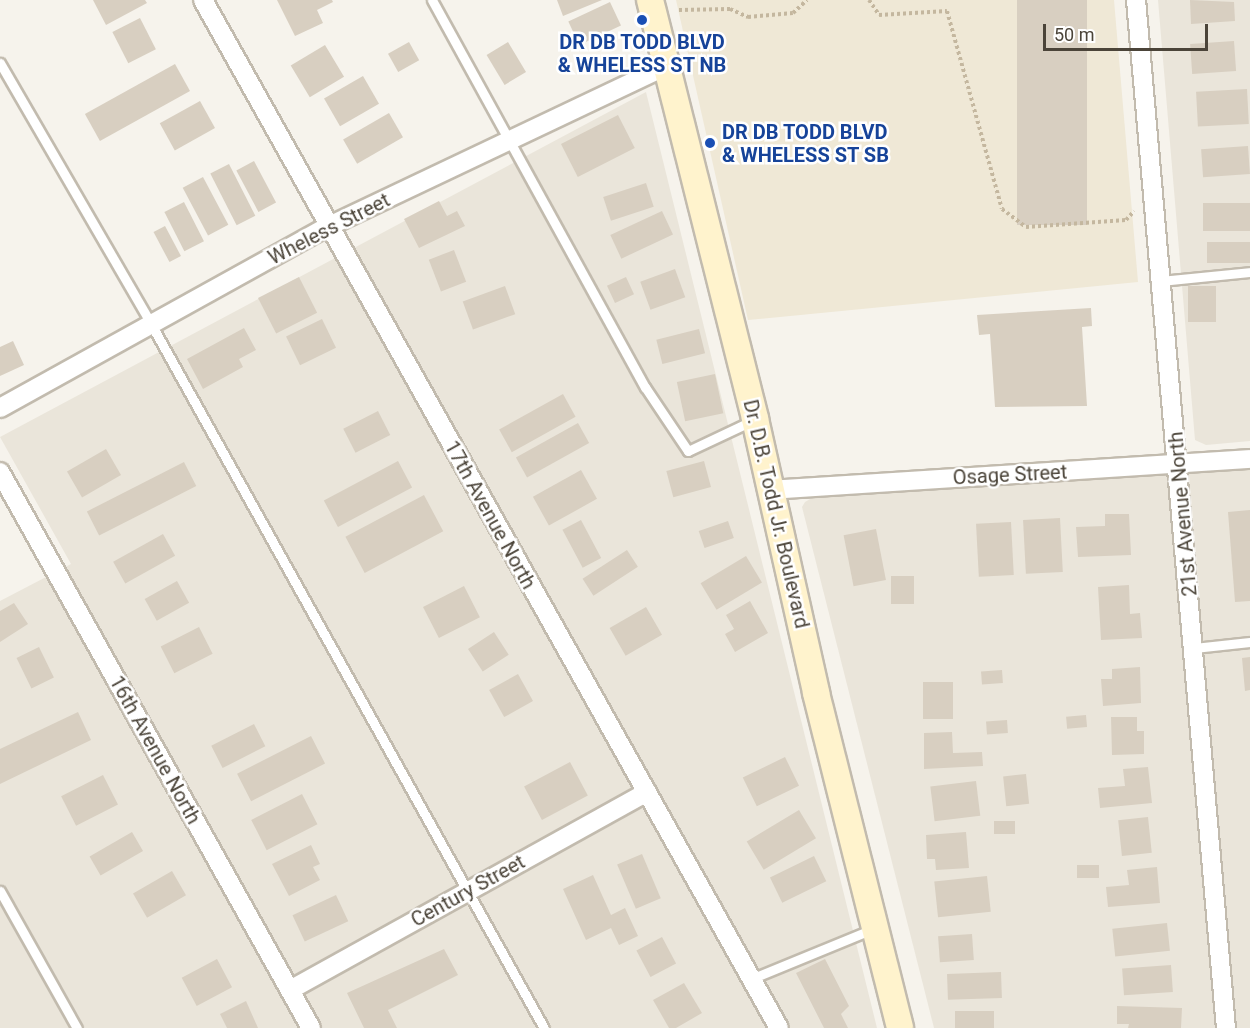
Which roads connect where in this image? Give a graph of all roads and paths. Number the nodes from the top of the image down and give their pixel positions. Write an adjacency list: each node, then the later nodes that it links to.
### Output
1 (203, 0): 12 (street, 17th Avenue North)
2 (432, 0): 10 (lane)
3 (650, 0): 9 (main road, Dr. D.B. Todd Jr. Boulevard)
4 (807, 0): 7 (path)
5 (869, 0): 11 (path)
6 (1136, 0): 14 (street, 21st Avenue North)
7 (679, 10)
8 (0, 63): 15 (lane)
9 (666, 66): 10 (street, Wheless Street); 17 (main road, Dr. D.B. Todd Jr. Boulevard)
10 (512, 140): 12 (street, Wheless Street); 17 (lane)
11 (1139, 204)
12 (327, 227): 15 (street, Wheless Street); 24 (street, 17th Avenue North)
13 (1250, 272): 14 (lane)
14 (1160, 280): 19 (street, 21st Avenue North)
15 (151, 324): 16 (street, Wheless Street); 25 (lane)
16 (0, 408)
17 (755, 419): 21 (main road, Dr. D.B. Todd Jr. Boulevard)
18 (1250, 459): 19 (street, Osage Street)
19 (1179, 465): 21 (street, Osage Street); 23 (street, 21st Avenue North)
20 (0, 472): 29 (street, 16th Avenue North)
21 (770, 490): 27 (main road, Dr. D.B. Todd Jr. Boulevard)
22 (1250, 642): 23 (lane)
23 (1194, 648): 35 (street, 21st Avenue North)
24 (646, 792): 25 (street, Century Street); 28 (street, 17th Avenue North)
25 (469, 890): 29 (street, Century Street); 32 (lane)
26 (0, 891): 30 (lane)
27 (876, 928): 28 (lane); 34 (main road, Dr. D.B. Todd Jr. Boulevard)
28 (751, 979): 33 (street, 17th Avenue North)
29 (290, 990): 31 (street, 16th Avenue North)
30 (77, 1028)
31 (311, 1028)
32 (544, 1028)
33 (779, 1028)
34 (900, 1028)
35 (1226, 1028)

